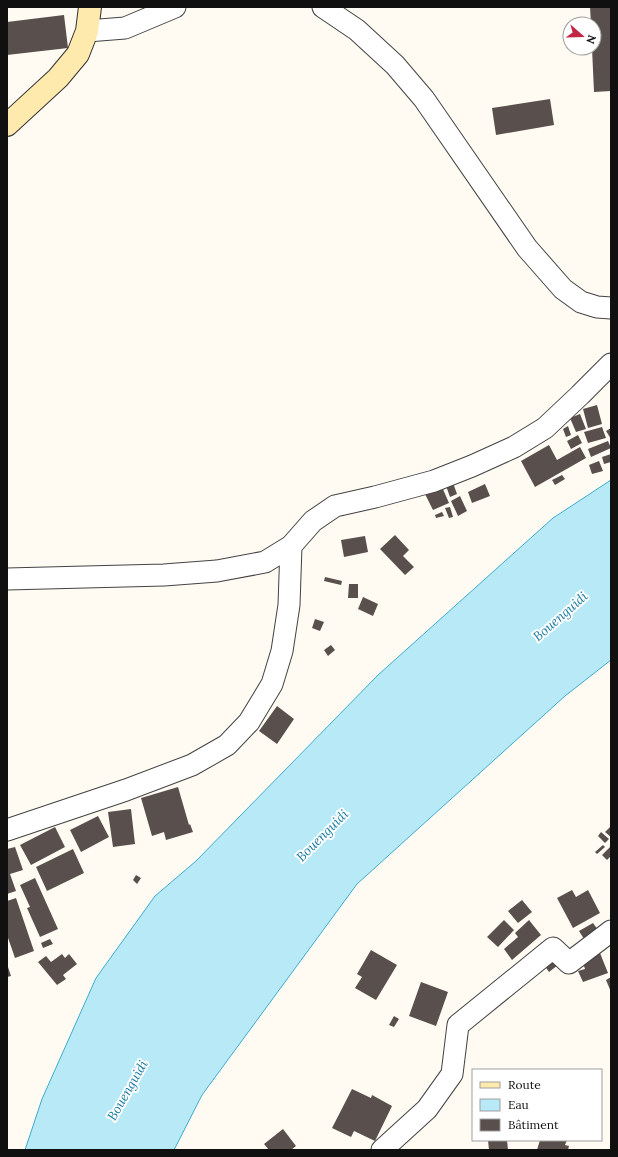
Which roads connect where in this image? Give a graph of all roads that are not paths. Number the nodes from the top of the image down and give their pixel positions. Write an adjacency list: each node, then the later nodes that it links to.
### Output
1 (90, 7): 4 (main road)
2 (175, 7): 4 (street)
3 (323, 7): 6 (street)
4 (88, 31): 5 (main road)
5 (7, 125)
6 (611, 308)
7 (611, 364): 8 (street)
8 (291, 546): 9 (street); 10 (street)
9 (7, 579)
10 (7, 830)
11 (611, 931): 12 (street)
12 (382, 1150)

